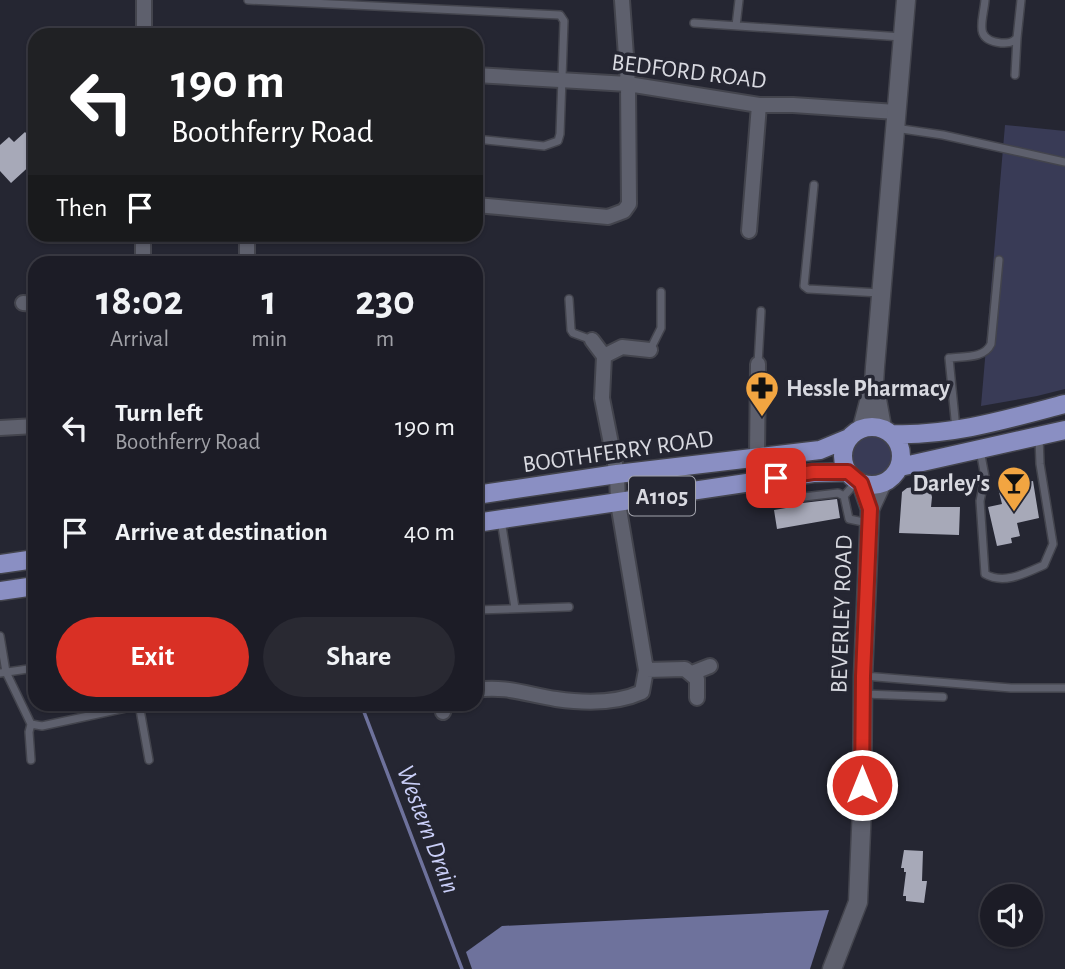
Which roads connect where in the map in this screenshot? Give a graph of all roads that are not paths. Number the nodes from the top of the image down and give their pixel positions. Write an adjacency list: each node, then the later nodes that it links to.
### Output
1 (144, 0): 10 (street)
2 (248, 0): 15 (lane)
3 (622, 0): 16 (street)
4 (738, 0): 9 (lane)
5 (906, 0): 11 (main road)
6 (985, 0): 12 (lane)
7 (1021, 0): 12 (lane)
8 (694, 23): 9 (lane)
9 (736, 26): 11 (lane)
10 (144, 28)
11 (903, 37): 18 (main road)
12 (1017, 38): 14 (lane)
13 (483, 75): 15 (street, BEDFORD ROAD)
14 (1015, 75)
15 (561, 80): 16 (street, BEDFORD ROAD); 19 (lane)
16 (628, 84): 17 (street, BEDFORD ROAD); 22 (street)
17 (759, 105): 18 (street, BEDFORD ROAD); 23 (street)
18 (895, 120): 20 (lane); 26 (main road)
19 (483, 140)
20 (1065, 162)
21 (814, 185): 26 (lane)
22 (483, 206)
23 (749, 231)
24 (999, 260): 37 (lane)
25 (661, 292): 30 (lane)
26 (880, 293): 33 (main road)
27 (569, 299): 29 (lane)
28 (761, 311): 32 (lane)
29 (592, 340): 31 (street)
30 (650, 350): 31 (street)
31 (604, 356): 45 (street)
32 (758, 364): 43 (street)
33 (874, 383): 39 (main road); 40 (main road)
34 (1065, 404): 37 (main road)
35 (28, 426): 36 (street)
36 (0, 428)
37 (956, 430): 39 (main road)
38 (1065, 430): 41 (main road)
39 (887, 431): 40 (main road); 44 (main road)
40 (855, 433): 43 (main road, BOOTHFERRY ROAD / A1105); 46 (main road)
41 (1039, 436): 42 (main road); 42 (lane)
42 (980, 450): 44 (main road)
43 (757, 457): 45 (main road, BOOTHFERRY ROAD / A1105)
44 (900, 467): 48 (main road)
45 (617, 474): 49 (main road, BOOTHFERRY ROAD / A1105); 51 (street)
46 (855, 479): 47 (main road, BOOTHFERRY ROAD / A1105); 48 (main road); 50 (lane); 52 (main road, BEVERLEY ROAD)
47 (757, 481): 50 (lane); 51 (main road, BOOTHFERRY ROAD / A1105)
48 (882, 484): 52 (main road, BEVERLEY ROAD)
49 (483, 494)
50 (844, 496): 52 (lane)
51 (618, 503): 53 (main road, BOOTHFERRY ROAD / A1105); 65 (street)
52 (869, 516): 68 (main road, BEVERLEY ROAD)
53 (500, 520): 54 (main road, BOOTHFERRY ROAD / A1105); 60 (lane)
54 (483, 522)
55 (28, 560): 56 (main road)
56 (0, 564)
57 (28, 587): 58 (main road)
58 (0, 591)
59 (569, 607): 60 (lane)
60 (516, 608): 61 (lane)
61 (483, 610)
62 (0, 636): 66 (lane)
63 (709, 666): 67 (street)
64 (28, 669): 66 (lane)
65 (646, 670): 67 (street); 70 (street)
66 (3, 672): 75 (lane)
67 (692, 673): 72 (street)
68 (863, 685): 69 (lane); 71 (lane); 78 (main road, BEVERLEY ROAD)
69 (1065, 688)
70 (483, 689)
71 (943, 697)
72 (697, 698)
73 (110, 711): 75 (lane)
74 (143, 711): 77 (lane)
75 (32, 724): 76 (lane)
76 (31, 760)
77 (149, 760)
78 (832, 969)

